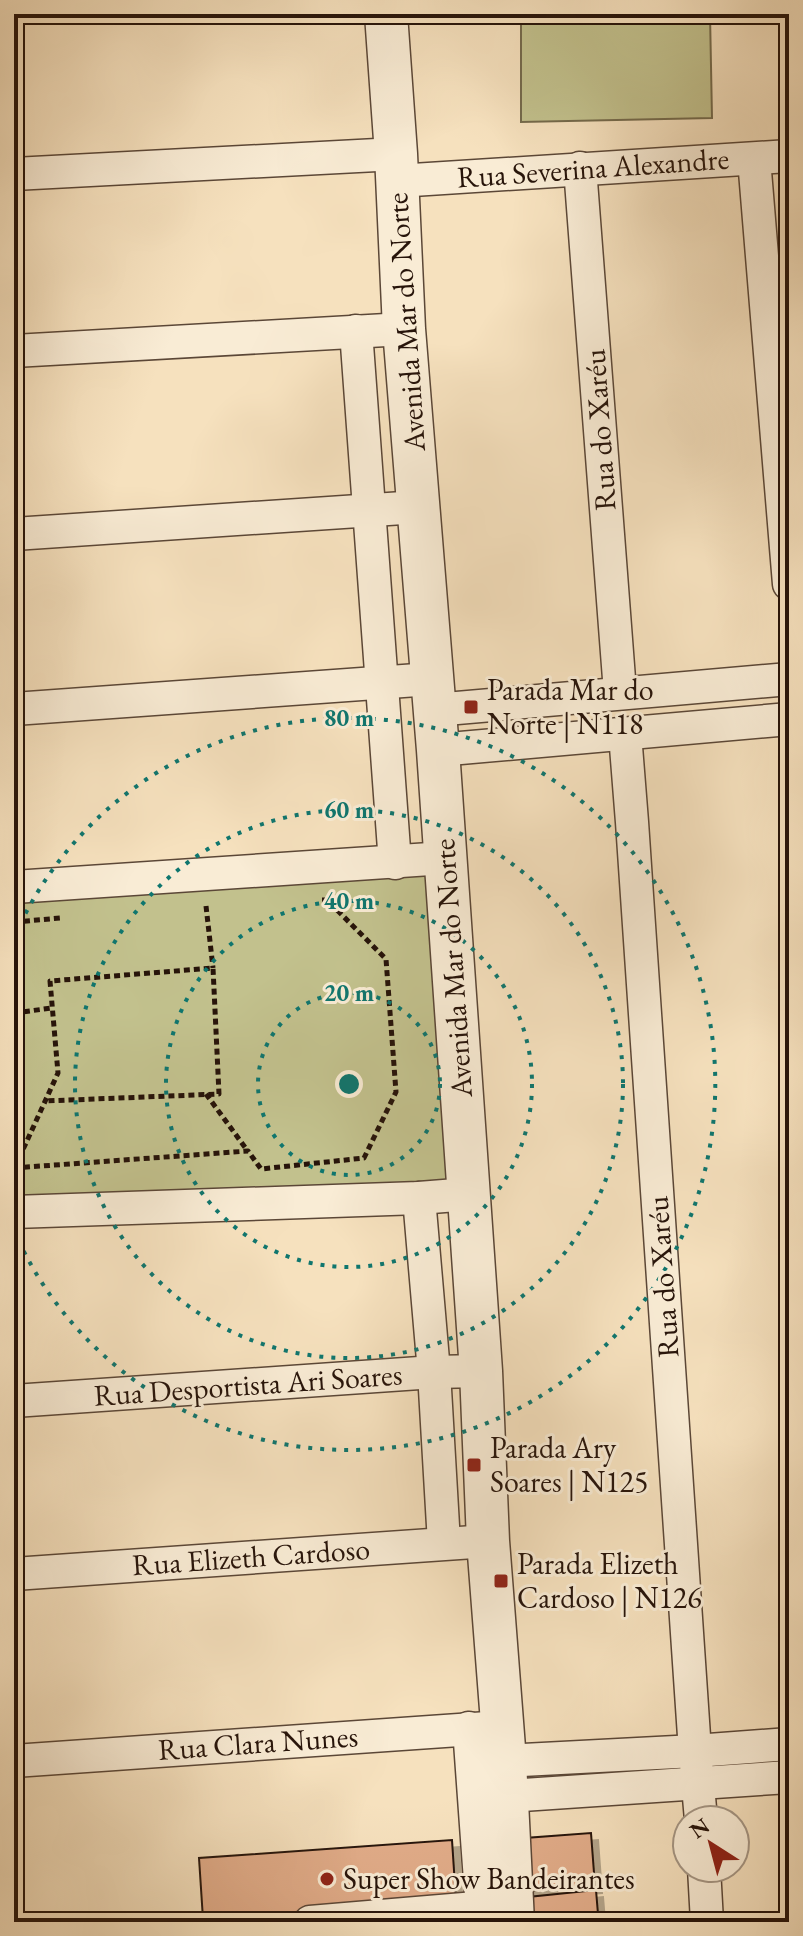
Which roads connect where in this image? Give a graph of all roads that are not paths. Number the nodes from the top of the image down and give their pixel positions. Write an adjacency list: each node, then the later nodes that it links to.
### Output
1 (386, 14): 4 (street, Avenida Mar do Norte)
2 (789, 156): 3 (street, Rua Severina Alexandre)
3 (754, 159): 5 (street, Rua Severina Alexandre); 13 (street)
4 (396, 167): 5 (street, Rua Severina Alexandre); 6 (street, Rua Severina Alexandre); 7 (street, Avenida Mar do Norte)
5 (580, 168): 16 (street, Rua do Xaréu)
6 (14, 174)
7 (404, 329): 8 (street); 10 (street, Avenida Mar do Norte)
8 (356, 331): 9 (street); 11 (street, Avenida Mar do Norte)
9 (14, 351)
10 (418, 507): 11 (street); 18 (street, Avenida Mar do Norte)
11 (369, 511): 12 (street); 15 (street, Avenida Mar do Norte)
12 (14, 534)
13 (789, 584)
14 (789, 679): 16 (street)
15 (382, 682): 17 (street); 18 (street); 22 (street, Avenida Mar do Norte)
16 (620, 692): 18 (street)
17 (14, 709)
18 (434, 713): 20 (street); 21 (street, Avenida Mar do Norte)
19 (789, 719): 20 (street)
20 (625, 734): 36 (street, Rua do Xaréu)
21 (445, 858): 22 (street); 24 (street, Avenida Mar do Norte)
22 (395, 863): 23 (street)
23 (14, 887)
24 (469, 1194): 25 (street); 27 (street, Avenida Mar do Norte)
25 (419, 1198): 26 (street); 28 (street)
26 (14, 1212)
27 (481, 1371): 28 (street, Rua Desportista Ari Soares); 30 (street, Avenida Mar do Norte)
28 (434, 1372): 29 (street, Rua Desportista Ari Soares); 31 (street)
29 (14, 1401)
30 (488, 1541): 31 (street, Rua Elizeth Cardoso); 34 (street, Avenida Mar do Norte)
31 (444, 1543): 32 (street, Rua Elizeth Cardoso)
32 (14, 1574)
33 (789, 1744): 36 (street)
34 (496, 1753): 35 (street, Rua Clara Nunes); 36 (street, Rua Clara Nunes); 40 (street, Avenida Mar do Norte); 40 (street)
35 (14, 1761)
36 (697, 1766): 37 (street); 38 (street, Rua do Xaréu)
37 (789, 1777)
38 (700, 1804)
39 (705, 1884): 42 (street)
40 (498, 1914): 41 (street)
41 (310, 1922)
42 (707, 1922)

